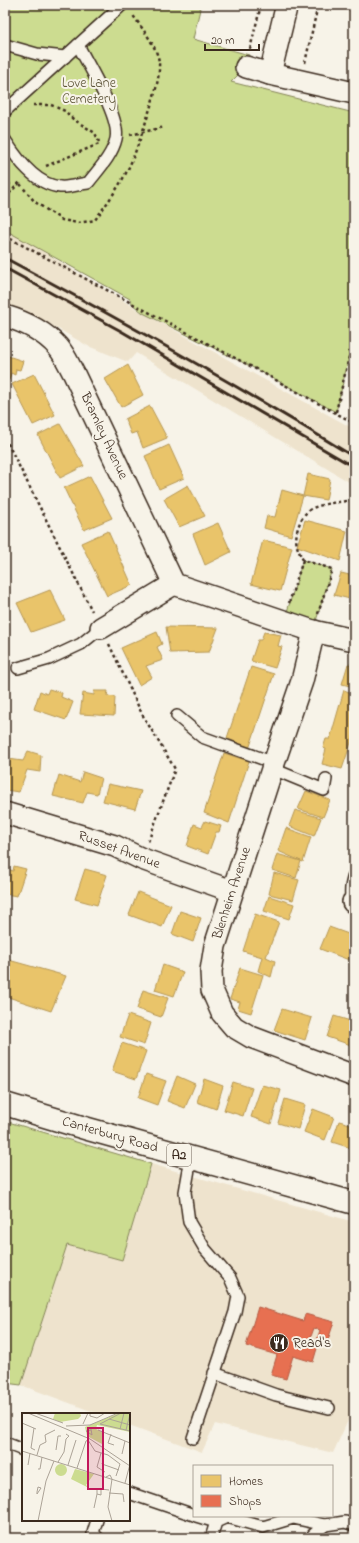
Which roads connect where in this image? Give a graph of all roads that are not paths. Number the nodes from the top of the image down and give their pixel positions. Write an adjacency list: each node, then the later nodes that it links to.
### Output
1 (122, 5): 4 (lane)
2 (286, 8): 7 (street)
3 (5, 45): 5 (lane)
4 (78, 45): 5 (lane); 10 (lane)
5 (65, 57): 9 (lane)
6 (246, 67): 7 (street)
7 (270, 74): 8 (street)
8 (354, 93)
9 (6, 110)
10 (5, 140)
11 (5, 316): 12 (street, Bramley Avenue)
12 (174, 584): 13 (street); 14 (street)
13 (101, 628): 16 (lane)
14 (314, 631): 15 (street); 18 (street, Blenheim Avenue)
15 (354, 640)
16 (18, 668)
17 (177, 716): 18 (lane)
18 (273, 766): 19 (lane); 22 (street, Blenheim Avenue)
19 (326, 779)
20 (5, 814): 22 (street, Russet Avenue)
21 (354, 876): 23 (lane)
22 (232, 891): 24 (street, Blenheim Avenue)
23 (354, 902)
24 (354, 1076)
25 (5, 1104): 26 (main road, Canterbury Road / A2)
26 (191, 1158): 27 (main road, Canterbury Road / A2); 28 (lane)
27 (354, 1203)
28 (214, 1373): 29 (lane); 30 (lane)
29 (329, 1408)
30 (193, 1438)
31 (5, 1443): 32 (lane)
32 (22, 1450)
33 (130, 1493): 34 (lane)
34 (193, 1515)
35 (198, 1517): 37 (lane)
36 (97, 1521): 40 (lane)
37 (216, 1522): 39 (lane); 41 (lane)
38 (354, 1524): 39 (lane)
39 (325, 1525): 42 (lane)
40 (98, 1538)
41 (211, 1538)
42 (312, 1538)

